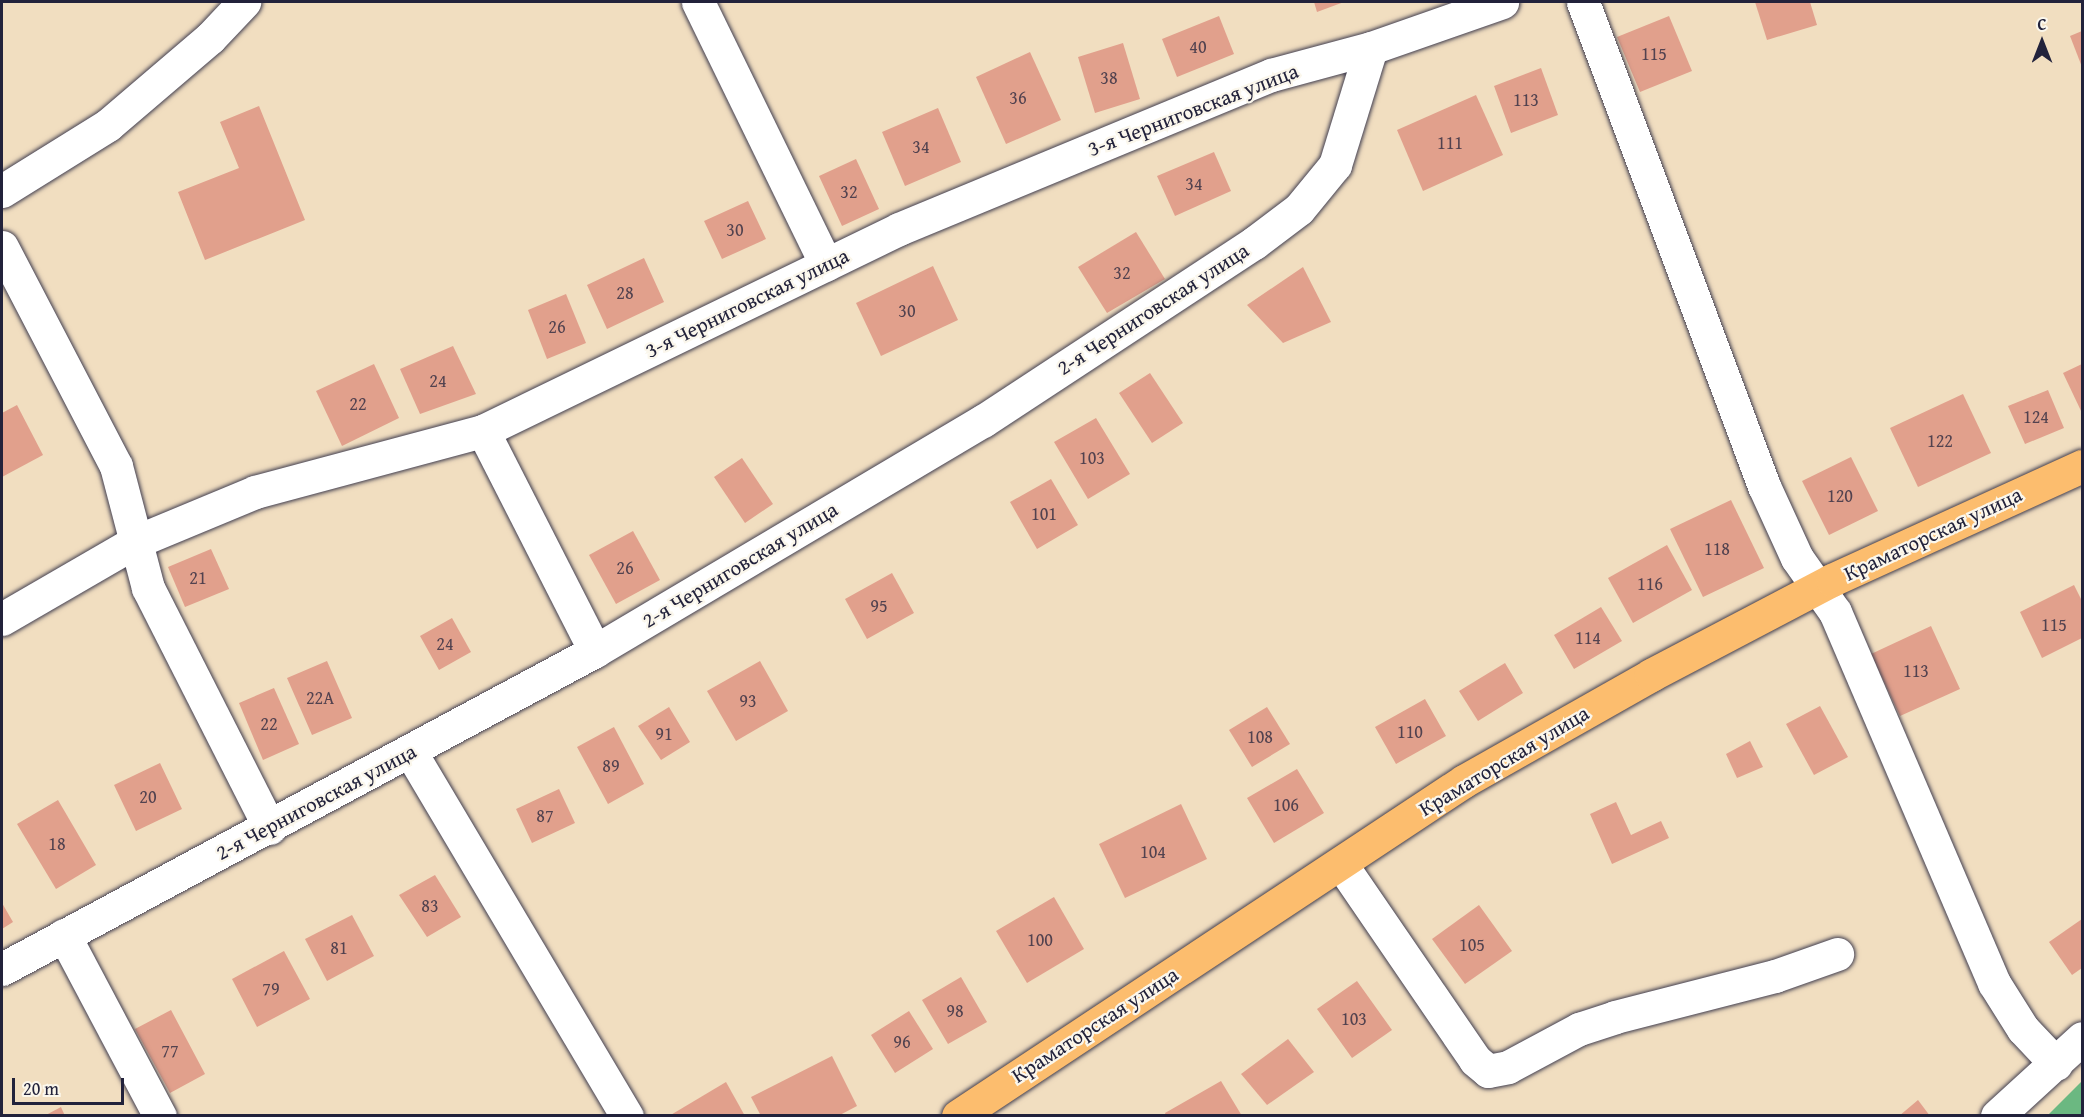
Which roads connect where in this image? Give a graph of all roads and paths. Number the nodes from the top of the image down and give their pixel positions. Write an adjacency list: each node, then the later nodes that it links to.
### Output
1 (244, 2): 6 (street)
2 (698, 2): 8 (street)
3 (1502, 2): 5 (street, 3-я Черниговская улица)
4 (1583, 2): 12 (street)
5 (1371, 48): 8 (street, 3-я Черниговская улица); 14 (street, 2-я Черниговская улица)
6 (2, 191)
7 (2, 247): 11 (street)
8 (826, 264): 9 (street, 3-я Черниговская улица)
9 (483, 431): 11 (street, 3-я Черниговская улица); 14 (street)
10 (2082, 466): 12 (main road, Краматорская улица)
11 (135, 542): 13 (street, 3-я Черниговская улица); 16 (street)
12 (1817, 588): 17 (main road, Краматорская улица); 22 (street)
13 (2, 619)
14 (595, 651): 15 (street, 2-я Черниговская улица)
15 (410, 751): 16 (street, 2-я Черниговская улица); 24 (street)
16 (270, 828): 18 (street, 2-я Черниговская улица)
17 (1341, 864): 19 (street); 25 (main road, Краматорская улица)
18 (64, 934): 20 (street, 2-я Черниговская улица); 23 (street)
19 (1837, 954)
20 (2, 969)
21 (2082, 1038): 22 (street)
22 (2056, 1064): 26 (street)
23 (160, 1116)
24 (627, 1116)
25 (958, 1116)
26 (1996, 1116)

